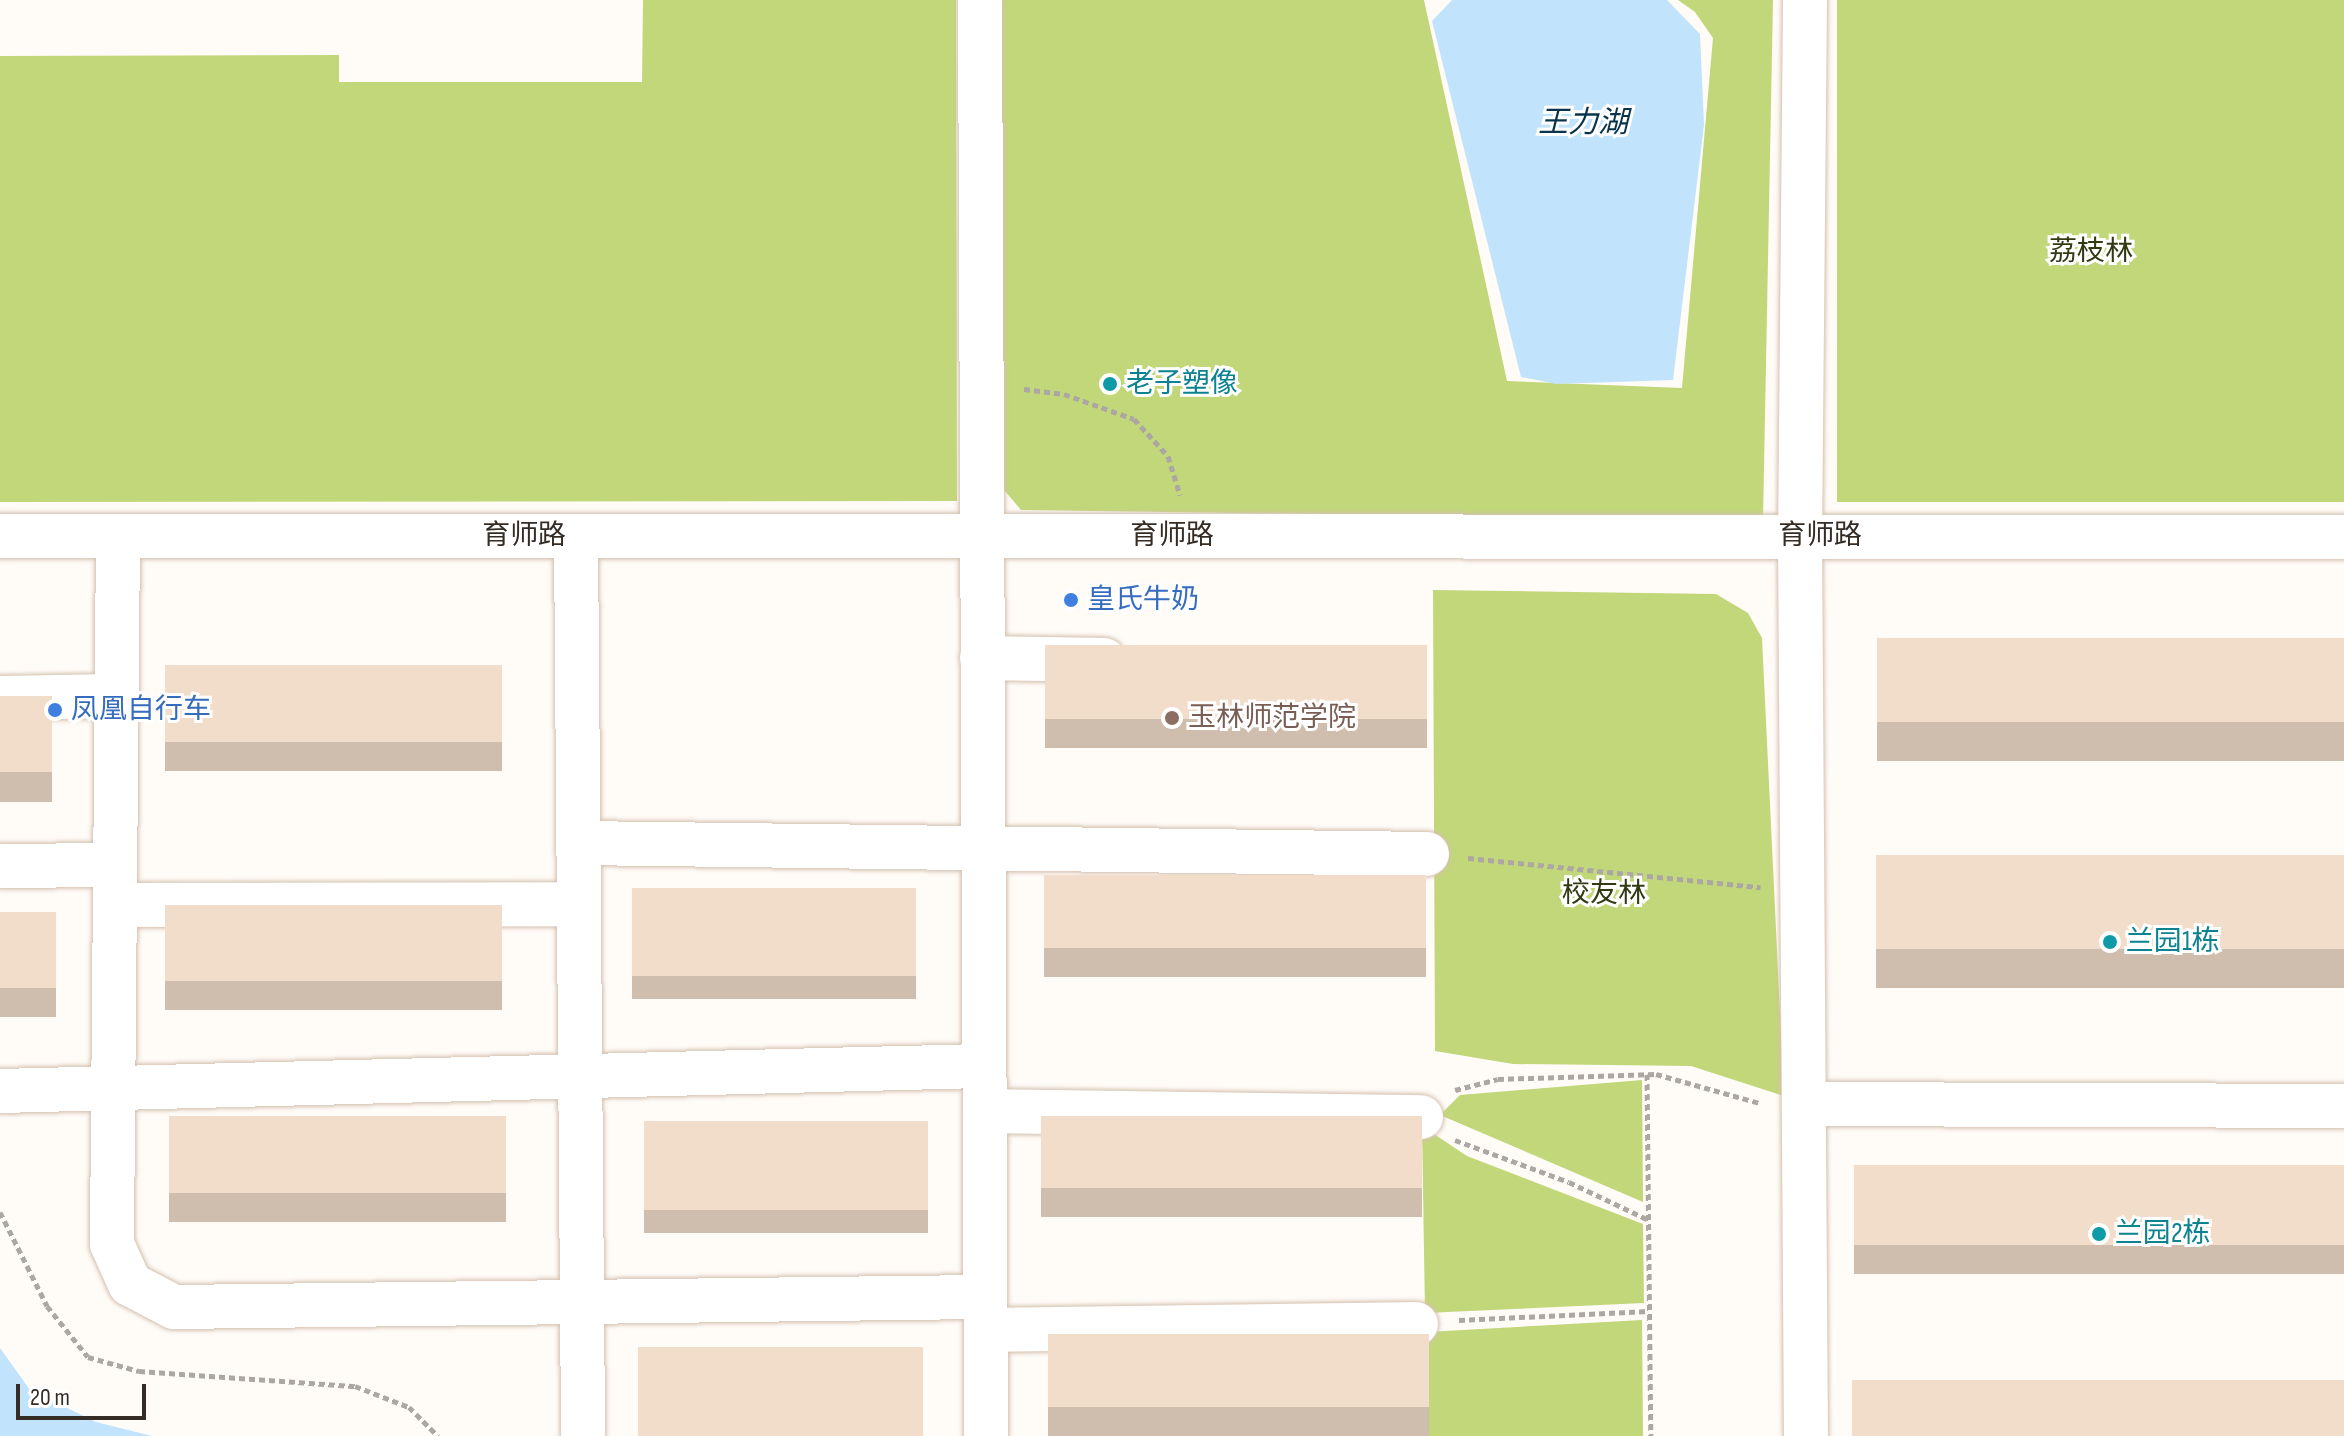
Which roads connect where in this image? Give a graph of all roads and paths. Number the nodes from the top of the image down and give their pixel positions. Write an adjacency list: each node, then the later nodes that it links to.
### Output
1 (980, 0): 3 (lane)
2 (1805, 0): 9 (lane)
3 (981, 385): 7 (lane); 8 (path)
4 (0, 536): 5 (lane, 育师路)
5 (118, 536): 6 (lane, 育师路); 13 (lane)
6 (576, 536): 7 (lane, 育师路); 15 (lane)
7 (981, 536): 8 (lane, 育师路); 11 (lane)
8 (1185, 536): 9 (lane, 育师路)
9 (1800, 536): 10 (lane, 育师路); 20 (lane)
10 (2344, 537)
11 (982, 658): 12 (lane); 16 (lane)
12 (1141, 660)
13 (117, 696): 14 (lane); 19 (lane)
14 (0, 698)
15 (578, 843): 16 (lane); 21 (lane)
16 (983, 851): 17 (lane); 22 (lane)
17 (1427, 854): 20 (path)
18 (0, 866): 19 (lane)
19 (115, 885): 21 (lane); 25 (lane)
20 (1802, 891): 28 (lane)
21 (578, 904): 23 (lane)
22 (984, 1066): 23 (lane); 29 (lane)
23 (580, 1074): 25 (lane); 32 (lane)
24 (1647, 1074): 28 (path); 30 (path); 31 (path)
25 (113, 1087): 26 (lane); 32 (lane)
26 (0, 1091)
27 (2344, 1106): 28 (lane)
28 (1804, 1108): 39 (lane)
29 (985, 1111): 30 (lane); 34 (lane)
30 (1421, 1117): 31 (path)
31 (1649, 1220): 33 (path)
32 (582, 1301): 34 (lane); 36 (lane)
33 (1649, 1311): 35 (path); 38 (path)
34 (986, 1314): 35 (lane); 37 (lane)
35 (1416, 1324)
36 (583, 1436)
37 (986, 1436)
38 (1651, 1436)
39 (1806, 1436)

